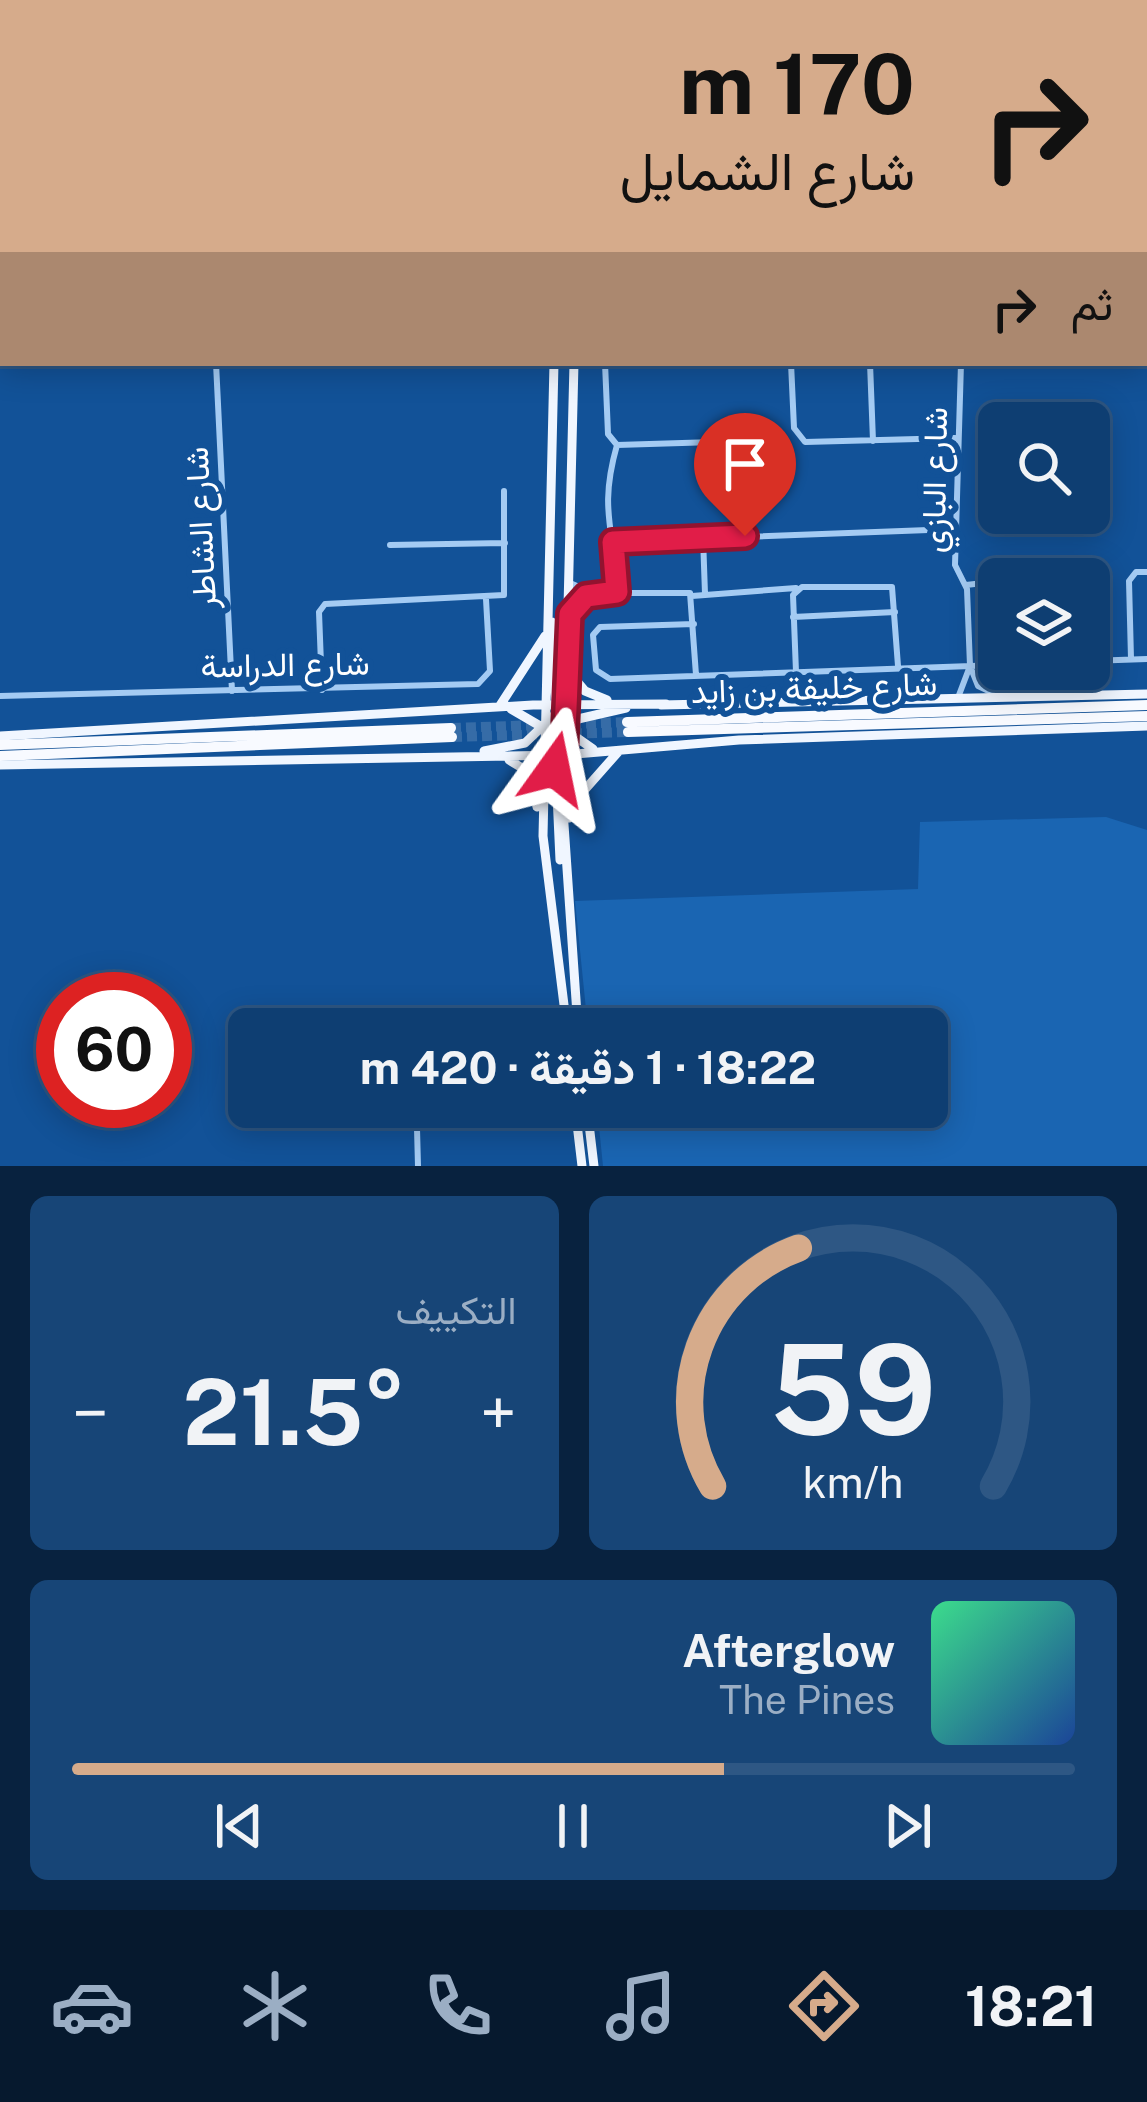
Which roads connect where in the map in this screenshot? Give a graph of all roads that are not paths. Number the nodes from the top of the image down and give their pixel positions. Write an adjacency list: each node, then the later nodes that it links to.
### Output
1 (216, 366): 44 (street, شارع الشاطر)
2 (554, 366): 28 (main road)
3 (574, 366): 19 (main road)
4 (605, 366): 11 (street)
5 (791, 366): 10 (street)
6 (870, 366): 10 (street)
7 (961, 366): 8 (street, شارع البازي)
8 (956, 438): 10 (street); 13 (street, شارع البازي)
9 (747, 441): 11 (street)
10 (873, 441)
11 (617, 445): 15 (street)
12 (504, 490): 16 (street)
13 (955, 529): 14 (street); 21 (street, شارع البازي)
14 (703, 537): 15 (street); 25 (street)
15 (613, 542): 23 (street)
16 (505, 543): 17 (street); 27 (street)
17 (390, 544)
18 (1147, 572): 35 (street)
19 (570, 583): 24 (street); 30 (main road)
20 (978, 584): 21 (street)
21 (966, 585): 37 (street, شارع البازي)
22 (799, 588): 25 (street); 29 (street); 31 (street)
23 (617, 592): 24 (street); 26 (street)
24 (592, 593): 30 (street)
25 (705, 595): 26 (street)
26 (692, 596): 32 (street)
27 (486, 598): 43 (street, شارع الدراسة); 43 (street)
28 (547, 602): 33 (main road); 52 (main road)
29 (895, 611): 31 (street); 40 (street)
30 (570, 614): 39 (main road)
31 (794, 617): 41 (street)
32 (694, 624): 42 (street); 42 (street)
33 (547, 632): 51 (main road); 52 (main road)
34 (1147, 658): 35 (street)
35 (1131, 659): 36 (street)
36 (1110, 660)
37 (970, 666): 38 (street); 40 (street); 45 (street); 48 (street, شارع البازي)
38 (978, 666)
39 (568, 667): 49 (main road); 52 (main road)
40 (898, 668): 41 (street)
41 (796, 672): 42 (street)
42 (696, 675)
43 (322, 690): 44 (street, شارع الدراسة)
44 (232, 691): 47 (street, شارع الدراسة)
45 (995, 694): 46 (main road); 48 (main road)
46 (1147, 694)
47 (0, 695)
48 (959, 695): 49 (main road)
49 (665, 704): 52 (main road); 55 (main road)
50 (1147, 705): 53 (highway, شارع خليفة بن زايد)
51 (501, 707): 52 (main road); 54 (main road); 56 (main road)
52 (556, 707): 54 (main road); 55 (main road)
53 (1147, 721): 57 (main road)
54 (545, 728): 59 (main road); 60 (main road)
55 (565, 730): 58 (main road); 59 (main road)
56 (0, 741): 62 (highway)
57 (622, 749): 58 (main road); 64 (main road)
58 (604, 752): 59 (main road)
59 (554, 753): 61 (main road); 63 (main road); 64 (main road)
60 (389, 757): 61 (main road); 62 (main road)
61 (500, 757): 63 (main road)
62 (0, 761)
63 (544, 858): 65 (main road)
64 (564, 871): 66 (main road)
65 (564, 1008)
66 (576, 1008)
67 (417, 1128): 70 (street)
68 (577, 1128): 71 (main road)
69 (589, 1128): 72 (main road)
70 (418, 1166)
71 (582, 1166)
72 (594, 1166)

